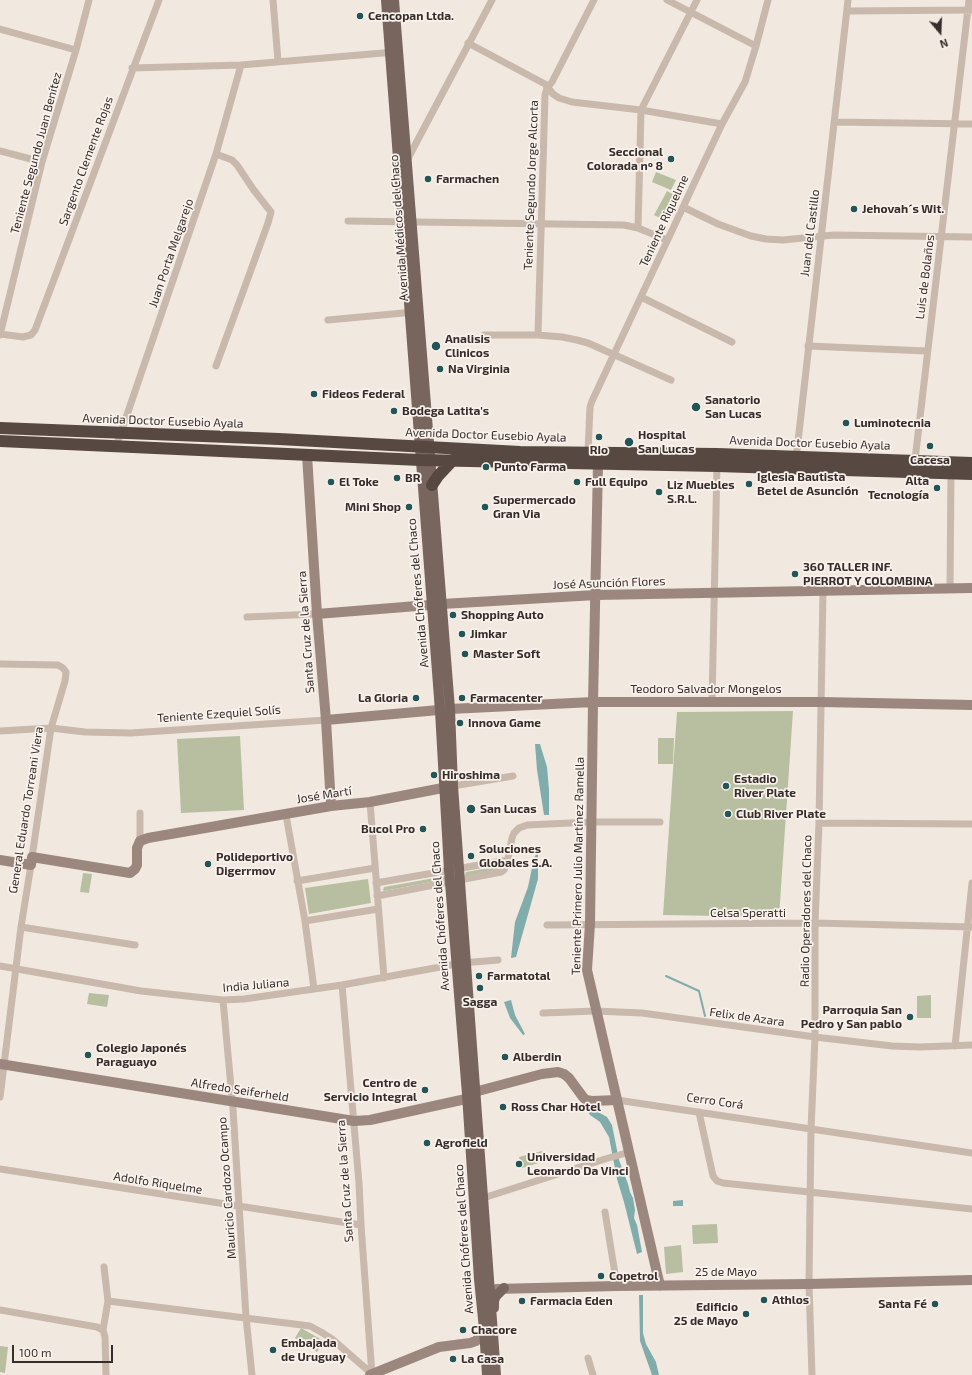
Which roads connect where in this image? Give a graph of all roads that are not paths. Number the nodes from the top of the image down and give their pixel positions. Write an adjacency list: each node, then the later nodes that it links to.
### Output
1 (89, 0): 19 (street, Teniente Segundo Juan Benítez)
2 (159, 0): 23 (street, Sargento Clemente Rojas)
3 (273, 0): 21 (street)
4 (386, 0): 20 (main road, Avenida Médicos del Chaco)
5 (394, 0): 20 (main road, Avenida Médicos del Chaco)
6 (492, 0): 17 (street)
7 (594, 0): 24 (street, Teniente Segundo Jorge Alcorta)
8 (667, 0): 15 (street)
9 (697, 0): 15 (street)
10 (768, 0): 18 (street, Teniente Riquelme)
11 (848, 0): 14 (street, Juan del Castillo)
12 (968, 0): 13 (street, Luis de Bolaños)
13 (970, 10): 14 (street); 28 (street, Luis de Bolaños)
14 (847, 11): 26 (street, Juan del Castillo)
15 (691, 12): 18 (street); 25 (street)
16 (0, 29): 19 (street)
17 (468, 43): 24 (street); 33 (street)
18 (756, 46): 27 (street, Teniente Riquelme)
19 (76, 50): 32 (street, Teniente Segundo Juan Benítez)
20 (395, 52): 21 (street); 33 (main road, Avenida Médicos del Chaco)
21 (278, 61): 22 (street)
22 (241, 65): 23 (street); 31 (street, Juan Porta Melgarejo)
23 (132, 68): 47 (street, Sargento Clemente Rojas)
24 (547, 88): 25 (street); 37 (street, Teniente Segundo Jorge Alcorta)
25 (641, 110): 27 (street); 38 (street)
26 (834, 122): 28 (street); 39 (street, Juan del Castillo)
27 (722, 124): 34 (street, Teniente Riquelme)
28 (954, 124): 29 (street); 40 (street, Luis de Bolaños)
29 (972, 124)
30 (0, 151): 32 (street)
31 (216, 154): 53 (street); 56 (street, Juan Porta Melgarejo)
32 (42, 162): 47 (street, Teniente Segundo Juan Benítez)
33 (403, 163): 36 (main road, Avenida Médicos del Chaco)
34 (683, 207): 39 (street); 42 (street, Teniente Riquelme)
35 (348, 221): 36 (street)
36 (407, 221): 37 (street); 44 (main road, Avenida Médicos del Chaco)
37 (541, 224): 38 (street); 46 (street, Teniente Segundo Jorge Alcorta)
38 (638, 228): 42 (street)
39 (821, 235): 40 (street); 50 (street, Juan del Castillo)
40 (941, 236): 41 (street); 51 (street, Luis de Bolaños)
41 (972, 237)
42 (667, 240): 43 (street, Teniente Riquelme)
43 (641, 297): 49 (street); 52 (street, Teniente Riquelme)
44 (414, 312): 45 (street); 62 (main road, Avenida Médicos del Chaco)
45 (328, 320)
46 (538, 334): 48 (street); 52 (street)
47 (0, 335)
48 (484, 335)
49 (732, 342)
50 (808, 346): 51 (street); 67 (street, Juan del Castillo)
51 (927, 351): 66 (street, Luis de Bolaños)
52 (614, 356): 54 (street); 61 (street, Teniente Riquelme)
53 (216, 366)
54 (670, 380)
55 (4, 428): 56 (highway, Avenida Doctor Eusebio Ayala); 58 (street)
56 (120, 434): 57 (highway, Avenida Doctor Eusebio Ayala); 59 (street, Juan Porta Melgarejo)
57 (193, 436): 60 (highway); 62 (highway, Avenida Doctor Eusebio Ayala)
58 (1, 444): 59 (highway, Avenida Doctor Eusebio Ayala)
59 (116, 447): 60 (highway, Avenida Doctor Eusebio Ayala)
60 (191, 450): 63 (highway, Avenida Doctor Eusebio Ayala)
61 (588, 452): 62 (highway, Avenida Doctor Eusebio Ayala); 65 (highway, Avenida Doctor Eusebio Ayala)
62 (424, 454): 63 (highway, Avenida Doctor Eusebio Ayala); 64 (highway, Avenida Doctor Eusebio Ayala); 72 (main road, Avenida Chóferes del Chaco); 78 (main road, Avenida Chóferes del Chaco)
63 (307, 455): 79 (street, Santa Cruz de la Sierra)
64 (453, 460): 69 (highway, Avenida Doctor Eusebio Ayala); 72 (highway)
65 (717, 460): 67 (highway, Avenida Doctor Eusebio Ayala); 69 (highway, Avenida Doctor Eusebio Ayala); 76 (street)
66 (915, 460): 67 (highway, Avenida Doctor Eusebio Ayala); 68 (highway, Avenida Doctor Eusebio Ayala)
67 (795, 463): 70 (highway, Avenida Doctor Eusebio Ayala)
68 (972, 463)
69 (598, 464): 77 (street, Teniente Primero Julio Martínez Ramella)
70 (951, 473): 71 (highway, Avenida Doctor Eusebio Ayala); 74 (street)
71 (972, 474)
72 (432, 485): 78 (main road, Avenida Chóferes del Chaco)
73 (972, 588): 74 (street, José Asunción Flores)
74 (950, 589): 75 (street, José Asunción Flores)
75 (823, 591): 76 (street, José Asunción Flores); 83 (street, Radio Operadores del Chaco)
76 (714, 593): 77 (street, José Asunción Flores); 84 (street)
77 (596, 595): 78 (street, José Asunción Flores); 82 (street, Teniente Primero Julio Martínez Ramella)
78 (437, 605): 79 (street, José Asunción Flores); 86 (main road, Avenida Chóferes del Chaco)
79 (317, 614): 80 (street, José Asunción Flores); 87 (street, Santa Cruz de la Sierra)
80 (247, 617)
81 (0, 664): 88 (street, General Eduardo Torreani Viera)
82 (593, 702): 84 (street, Teodoro Salvador Mongelos); 86 (street, Teodoro Salvador Mongelos); 96 (street, Teniente Primero Julio Martínez Ramella)
83 (821, 702): 84 (street, Teodoro Salvador Mongelos); 85 (street, Teodoro Salvador Mongelos); 98 (street, Radio Operadores del Chaco)
84 (712, 703)
85 (972, 705)
86 (445, 710): 87 (street, Teniente Ezequiel Solís); 91 (main road, Avenida Chóferes del Chaco)
87 (326, 720): 88 (street, Teniente Ezequiel Solís); 93 (street, Santa Cruz de la Sierra)
88 (51, 728): 89 (street, Teniente Ezequiel Solís); 103 (street, General Eduardo Torreani Viera)
89 (0, 730)
90 (513, 776): 91 (street, José Martí)
91 (449, 786): 92 (street, José Martí); 105 (main road, Avenida Chóferes del Chaco)
92 (370, 802): 93 (street, José Martí); 104 (street)
93 (331, 806): 95 (street, José Martí)
94 (140, 813): 100 (street)
95 (286, 815): 100 (street, José Martí); 106 (street)
96 (592, 822): 97 (street); 102 (street); 114 (street, Teniente Primero Julio Martínez Ramella)
97 (660, 822)
98 (819, 823): 99 (street); 113 (street, Radio Operadores del Chaco)
99 (972, 824)
100 (140, 841): 103 (street)
101 (0, 860): 103 (street)
102 (508, 860): 105 (street); 107 (street)
103 (31, 861): 116 (street, General Eduardo Torreani Viera)
104 (375, 868): 106 (street); 109 (street)
105 (454, 869): 107 (main road, Avenida Chóferes del Chaco); 109 (street)
106 (297, 881): 112 (street)
107 (455, 881): 110 (street); 120 (main road, Avenida Chóferes del Chaco)
108 (972, 882): 117 (street)
109 (376, 883): 110 (street)
110 (377, 896): 111 (street)
111 (378, 909): 112 (street); 123 (street)
112 (305, 921): 125 (street)
113 (815, 923): 114 (street, Celsa Speratti); 117 (street, Celsa Speratti); 129 (street, Radio Operadores del Chaco)
114 (590, 924): 115 (street, Celsa Speratti); 127 (street, Teniente Primero Julio Martínez Ramella)
115 (547, 925)
116 (21, 927): 118 (street); 122 (street, General Eduardo Torreani Viera)
117 (969, 927): 131 (street)
118 (135, 945)
119 (498, 960): 120 (street)
120 (462, 963): 123 (street, India Juliana); 133 (main road, Avenida Chóferes del Chaco)
121 (0, 966): 122 (street, India Juliana)
122 (16, 969): 126 (street, India Juliana); 132 (street, General Eduardo Torreani Viera)
123 (384, 978): 124 (street, India Juliana)
124 (342, 985): 125 (street, India Juliana); 138 (street, Santa Cruz de la Sierra)
125 (314, 989): 126 (street, India Juliana)
126 (224, 1000): 136 (street, Mauricio Cardozo Ocampo)
127 (596, 1011): 128 (street, Felix de Azara); 129 (street, Felix de Azara); 135 (street, Teniente Primero Julio Martínez Ramella)
128 (543, 1013)
129 (815, 1037): 131 (street, Felix de Azara); 139 (street, Radio Operadores del Chaco)
130 (972, 1045): 131 (street, Felix de Azara)
131 (955, 1046)
132 (2, 1065): 134 (street, General Eduardo Torreani Viera); 136 (street, Alfredo Seiferheld)
133 (471, 1095): 135 (street, Cerro Corá); 138 (street, Alfredo Seiferheld); 144 (main road, Avenida Chóferes del Chaco)
134 (0, 1097)
135 (618, 1100): 137 (street, Cerro Corá); 141 (street, Teniente Primero Julio Martínez Ramella)
136 (232, 1102): 138 (street, Alfredo Seiferheld); 145 (street, Mauricio Cardozo Ocampo)
137 (699, 1112): 139 (street, Cerro Corá); 143 (street)
138 (354, 1121): 149 (street, Santa Cruz de la Sierra)
139 (810, 1129): 140 (street, Cerro Corá); 143 (street, Radio Operadores del Chaco)
140 (972, 1153)
141 (626, 1154): 144 (street); 154 (street, Teniente Primero Julio Martínez Ramella)
142 (0, 1169): 145 (street, Adolfo Riquelme)
143 (810, 1192): 146 (street); 152 (street, Radio Operadores del Chaco)
144 (479, 1200): 148 (main road, Avenida Chóferes del Chaco); 156 (main road, Avenida Chóferes del Chaco)
145 (239, 1207): 149 (street, Adolfo Riquelme); 159 (street, Mauricio Cardozo Ocampo)
146 (972, 1210)
147 (605, 1212): 153 (street)
148 (475, 1219): 156 (street)
149 (361, 1225): 166 (street, Santa Cruz de la Sierra)
150 (104, 1267): 157 (street)
151 (972, 1280): 152 (street, 25 de Mayo)
152 (810, 1284): 154 (street, 25 de Mayo); 170 (street, Radio Operadores del Chaco)
153 (617, 1286): 154 (street, 25 de Mayo); 155 (street, 25 de Mayo)
154 (660, 1286)
155 (504, 1288): 156 (street, 25 de Mayo); 162 (main road)
156 (487, 1292): 160 (main road, Avenida Chóferes del Chaco); 162 (main road, Avenida Chóferes del Chaco)
157 (108, 1301): 159 (street); 161 (street)
158 (0, 1310): 161 (street)
159 (246, 1317): 165 (street, Mauricio Cardozo Ocampo); 166 (street)
160 (484, 1329): 166 (street); 167 (main road, Avenida Chóferes del Chaco)
161 (103, 1330): 164 (street)
162 (493, 1345): 168 (main road, Avenida Chóferes del Chaco)
163 (588, 1358): 169 (street)
164 (106, 1375)
165 (252, 1375)
166 (371, 1375)
167 (487, 1375)
168 (496, 1375)
169 (594, 1375)
170 (812, 1375)

